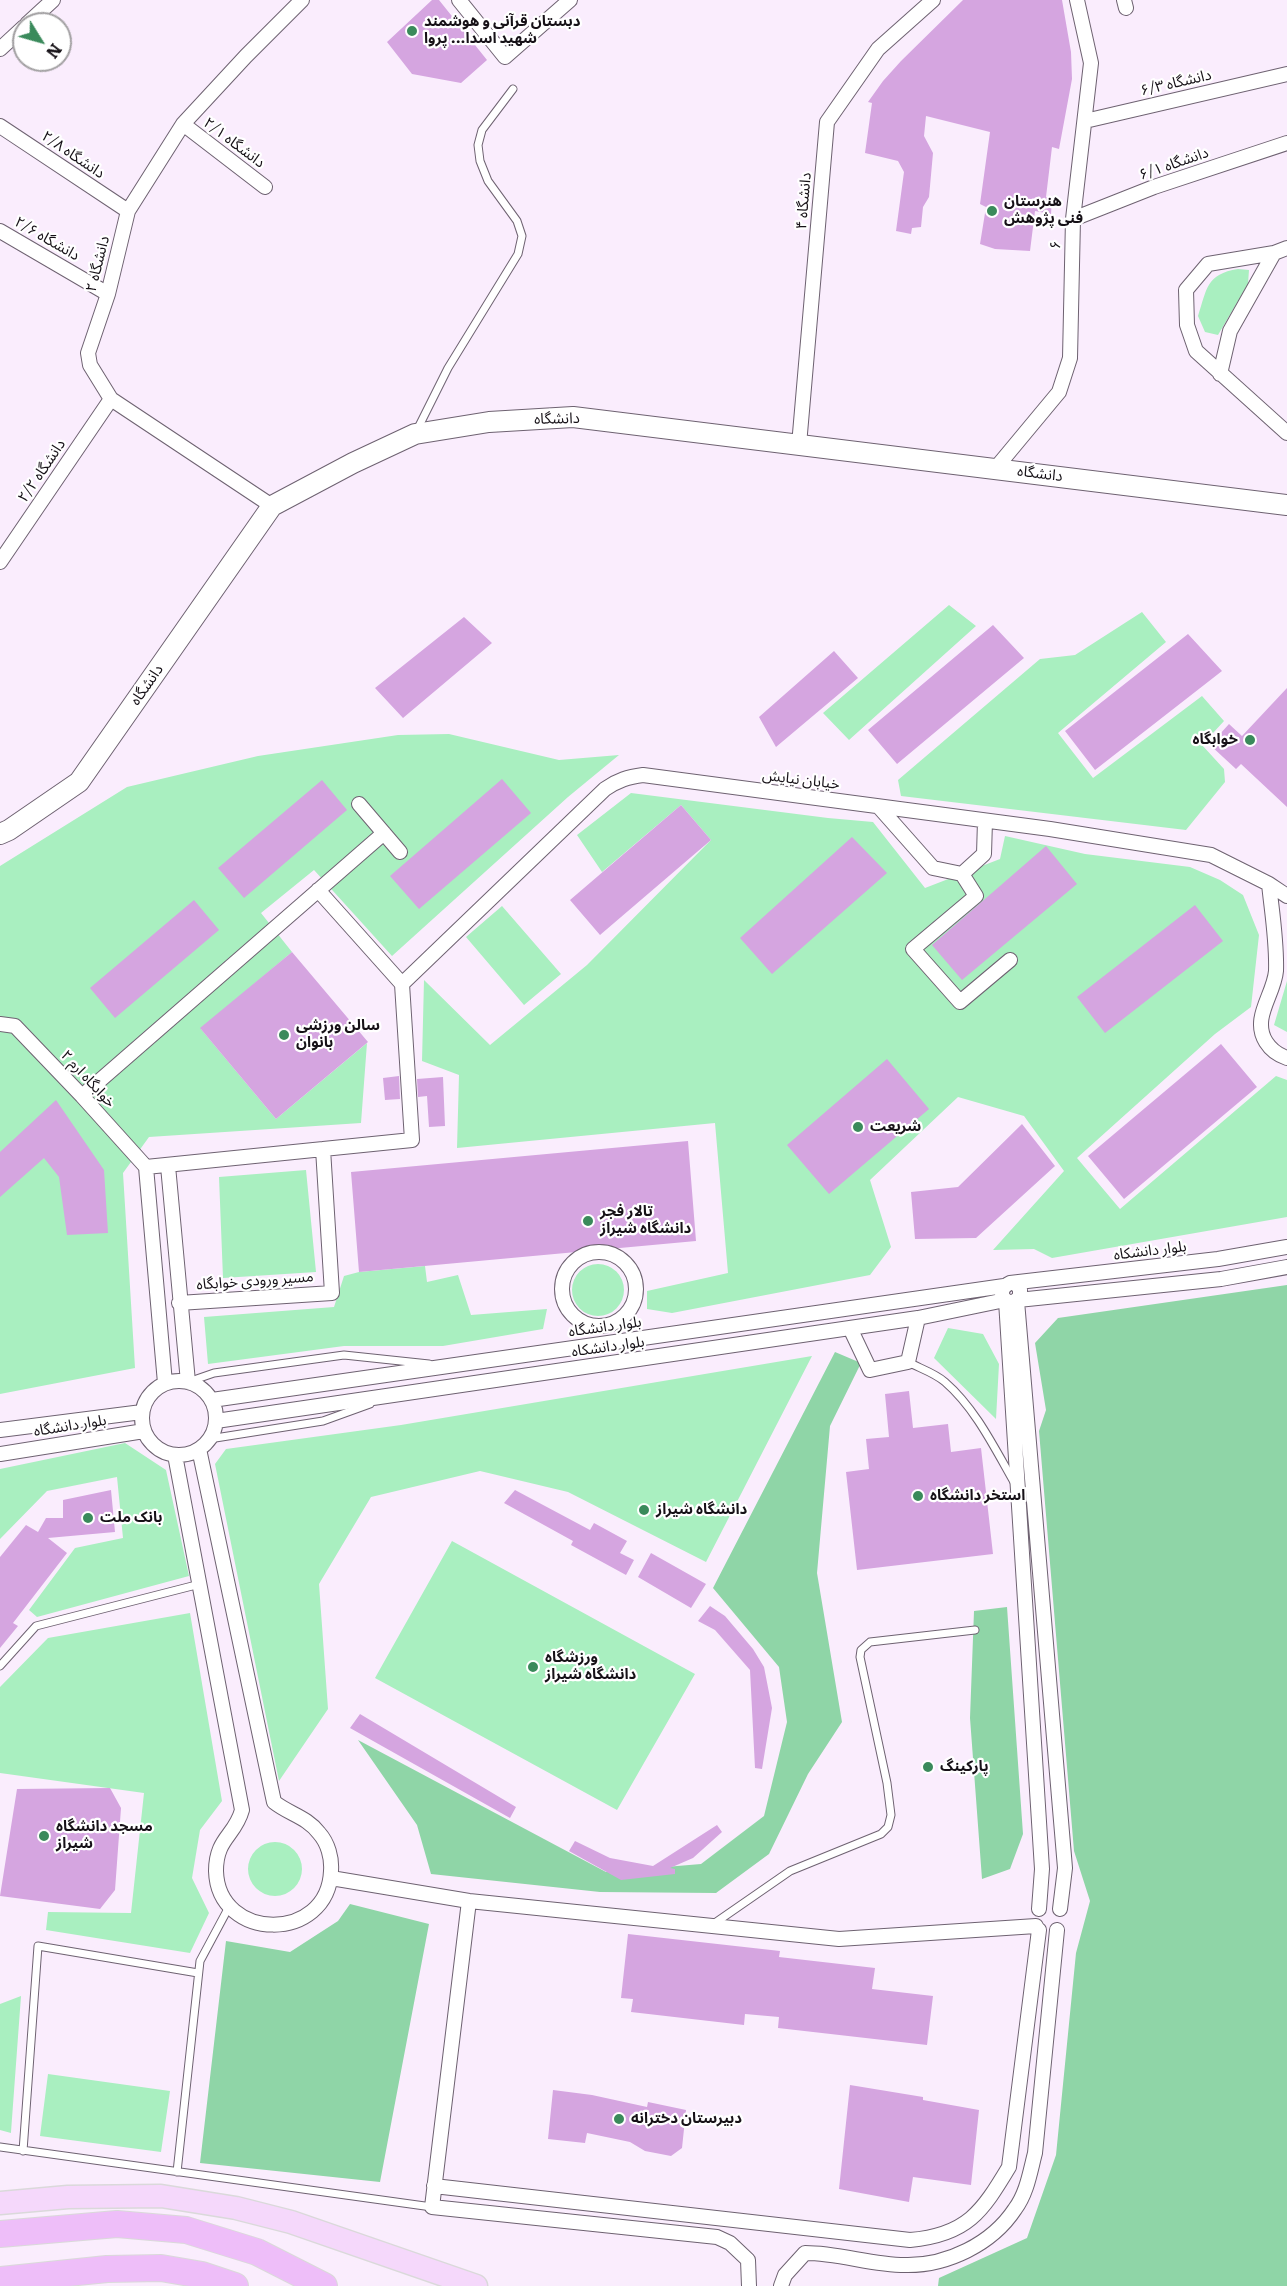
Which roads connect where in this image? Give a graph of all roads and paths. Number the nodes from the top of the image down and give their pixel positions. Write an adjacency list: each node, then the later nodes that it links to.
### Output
1 (54, 0): 7 (street)
2 (302, 0): 13 (street, ۲ دانشگاه)
3 (459, 0): 4 (street)
4 (570, 0)
5 (933, 0): 26 (street, ۴ دانشگاه)
6 (1077, 0): 12 (street, ۶)
7 (41, 12)
8 (12, 38): 9 (street)
9 (0, 49)
10 (1280, 76): 12 (street, ۶/۳ دانشگاه)
11 (513, 89): 24 (lane)
12 (1085, 121): 18 (street, ۶)
13 (183, 124): 16 (street, ۲/۱ دانشگاه); 17 (street, ۲ دانشگاه)
14 (0, 126): 17 (street, ۲/۸ دانشگاه)
15 (1287, 144): 18 (street, ۶/۱ دانشگاه)
16 (265, 187)
17 (128, 212): 21 (street, ۲ دانشگاه)
18 (1073, 219): 27 (street, ۶)
19 (0, 231): 21 (street, ۲/۶ دانشگاه)
20 (1280, 250): 22 (street); 22 (street)
21 (108, 294): 23 (street, ۲ دانشگاه)
22 (1220, 374): 25 (street)
23 (111, 399): 29 (street, ۲ دانشگاه); 30 (street, ۲/۲ دانشگاه)
24 (415, 434): 26 (street, دانشگاه); 29 (street, دانشگاه)
25 (1287, 434)
26 (799, 445): 27 (street, دانشگاه)
27 (995, 469): 28 (street, دانشگاه)
28 (1287, 505)
29 (272, 506): 35 (street, دانشگاه)
30 (0, 562)
31 (359, 804): 34 (street)
32 (879, 807): 33 (street, خیابان نیایش); 37 (street); 42 (street, خیابان نیایش)
33 (985, 821): 37 (street); 38 (street, خیابان نیایش)
34 (384, 833): 36 (street); 39 (street)
35 (0, 834)
36 (400, 852)
37 (962, 874): 41 (street)
38 (1269, 884): 40 (street, خیابان نیایش); 44 (street)
39 (318, 890): 42 (street); 45 (street)
40 (1287, 896)
41 (1010, 960)
42 (402, 984): 46 (street)
43 (0, 1024): 45 (street, خوابگاه ارم ۲)
44 (1287, 1058)
45 (82, 1096): 48 (street, خوابگاه ارم ۲)
46 (323, 1149): 47 (street); 53 (street, مسیر ورودی خوابگاه)
47 (168, 1166): 48 (street); 53 (street)
48 (146, 1167): 60 (street)
49 (1287, 1247): 52 (street, بلوار دانشکاه)
50 (1287, 1268): 52 (street, بلوار دانشکاه)
51 (561, 1293): 51 (street)
52 (1011, 1295): 54 (street, بلوار دانشکاه); 57 (street, بلوار دانشگاه); 58 (street)
53 (179, 1303): 59 (street)
54 (918, 1318): 55 (street, بلوار دانشکاه); 56 (street)
55 (850, 1328): 56 (street); 61 (street, بلوار دانشکاه)
56 (908, 1362): 70 (lane)
57 (446, 1366): 59 (lane); 62 (street, بلوار دانشگاه)
58 (1017, 1372): 70 (street); 78 (street)
59 (188, 1382): 60 (street); 62 (street)
60 (165, 1383): 63 (street)
61 (391, 1395): 64 (street, بلوار دانشکاه); 67 (lane)
62 (212, 1400): 64 (street)
63 (142, 1412): 65 (street, بلوار دانشگاه); 66 (street)
64 (216, 1421): 67 (street)
65 (0, 1430)
66 (144, 1431): 68 (street, بلوار دانشگاه); 69 (street)
67 (204, 1444): 69 (street); 74 (street)
68 (0, 1454)
69 (176, 1455): 71 (street)
70 (1018, 1489): 77 (street)
71 (200, 1584): 73 (lane); 76 (street)
72 (975, 1630): 79 (lane)
73 (0, 1666)
74 (331, 1878): 75 (street); 76 (street)
75 (469, 1901): 79 (street); 86 (street)
76 (230, 1905): 82 (lane)
77 (1039, 1909): 78 (street); 80 (street)
78 (1060, 1910): 81 (street)
79 (710, 1926): 80 (street)
80 (1038, 1928): 81 (street); 86 (street)
81 (1057, 1930): 95 (street)
82 (198, 1973): 84 (lane); 85 (lane)
83 (0, 2147): 84 (lane)
84 (23, 2151): 85 (lane)
85 (177, 2172): 88 (lane)
86 (434, 2186): 88 (street)
87 (0, 2203): 93 (main road)
88 (432, 2207): 94 (street)
89 (0, 2234): 92 (highway)
90 (0, 2280): 91 (highway)
91 (235, 2286)
92 (324, 2286)
93 (476, 2286)
94 (749, 2286)
95 (782, 2286)

